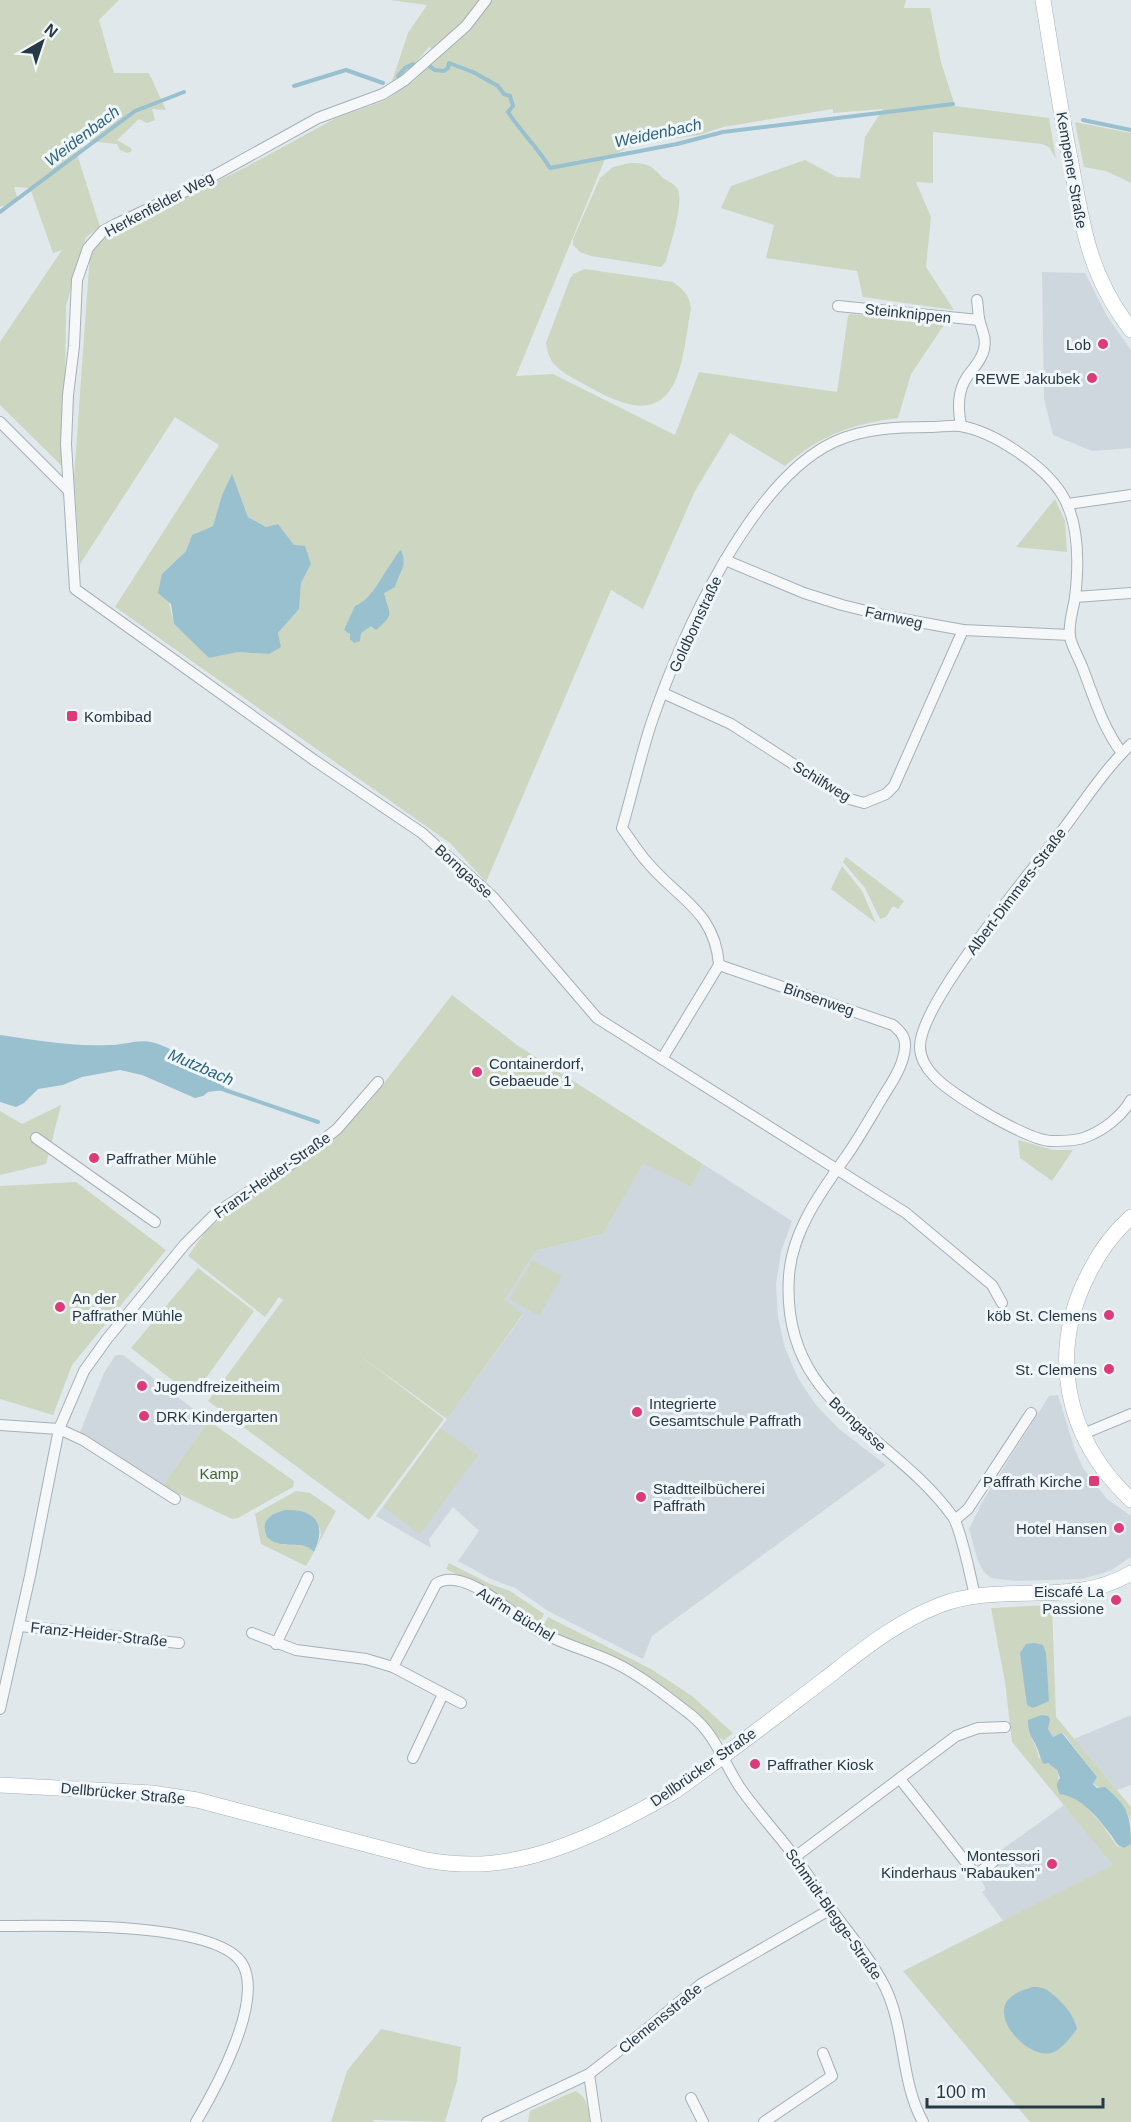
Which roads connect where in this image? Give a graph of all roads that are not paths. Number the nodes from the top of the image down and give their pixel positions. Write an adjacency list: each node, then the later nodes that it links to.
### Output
1 (486, 0): 9 (street, Herkenfelder Weg)
2 (1043, 0): 6 (main road, Kempener Straße)
3 (977, 300): 5 (street)
4 (838, 306): 5 (street, Steinknippen)
5 (979, 320): 8 (street)
6 (1131, 330)
7 (0, 422): 9 (street)
8 (961, 426): 11 (street, Goldbornstraße); 12 (street, Goldbornstraße)
9 (68, 490): 13 (street, Herkenfelder Weg)
10 (1131, 495): 11 (street)
11 (1068, 504): 15 (street, Goldbornstraße)
12 (725, 560): 16 (street, Farnweg); 18 (street, Goldbornstraße)
13 (75, 589): 22 (street, Borngasse)
14 (1131, 592): 15 (street)
15 (1075, 597): 17 (street, Goldbornstraße)
16 (963, 630): 17 (street, Farnweg); 18 (street, Schilfweg)
17 (1070, 635): 20 (street, Goldbornstraße)
18 (663, 693): 21 (street, Goldbornstraße)
19 (1131, 744): 20 (street, Albert-Dimmers-Straße)
20 (1122, 753): 24 (street, Albert-Dimmers-Straße)
21 (719, 965): 22 (street); 26 (street, Binsenweg)
22 (662, 1059): 26 (street, Borngasse)
23 (378, 1082): 33 (street, Franz-Heider-Straße)
24 (1131, 1100)
25 (36, 1138): 28 (street)
26 (836, 1170): 29 (street, Borngasse); 37 (street, Borngasse)
27 (1131, 1217): 34 (main road)
28 (155, 1222)
29 (1002, 1303)
30 (1031, 1413): 37 (street)
31 (1131, 1414): 34 (street)
32 (0, 1425): 33 (street)
33 (59, 1429): 35 (street); 41 (street, Franz-Heider-Straße)
34 (1083, 1434): 36 (main road)
35 (175, 1499)
36 (1131, 1500)
37 (955, 1520): 40 (street, Borngasse)
38 (1131, 1573): 40 (main road, Dellbrücker Straße)
39 (308, 1577): 44 (street)
40 (975, 1596): 50 (main road, Dellbrücker Straße)
41 (20, 1626): 43 (street, Franz-Heider-Straße); 48 (street, Franz-Heider-Straße)
42 (252, 1633): 44 (street)
43 (179, 1643)
44 (276, 1644): 45 (street)
45 (393, 1667): 46 (street); 50 (street, Auf'm Büchel)
46 (443, 1694): 47 (street); 51 (street)
47 (461, 1703)
48 (0, 1709)
49 (1005, 1727): 52 (street)
50 (724, 1755): 53 (main road, Dellbrücker Straße); 54 (street, Schmidt-Blegge-Straße)
51 (413, 1758)
52 (900, 1779): 54 (street); 55 (street)
53 (0, 1785)
54 (795, 1857): 56 (street, Schmidt-Blegge-Straße)
55 (993, 1862)
56 (831, 1909): 59 (street, Clemensstraße); 66 (street, Schmidt-Blegge-Straße)
57 (0, 1926): 61 (street)
58 (823, 2053): 65 (street)
59 (589, 2074): 62 (street, Clemensstraße); 63 (street)
60 (691, 2098): 64 (street)
61 (196, 2122)
62 (487, 2122)
63 (596, 2122)
64 (703, 2122)
65 (764, 2122)
66 (923, 2122)

